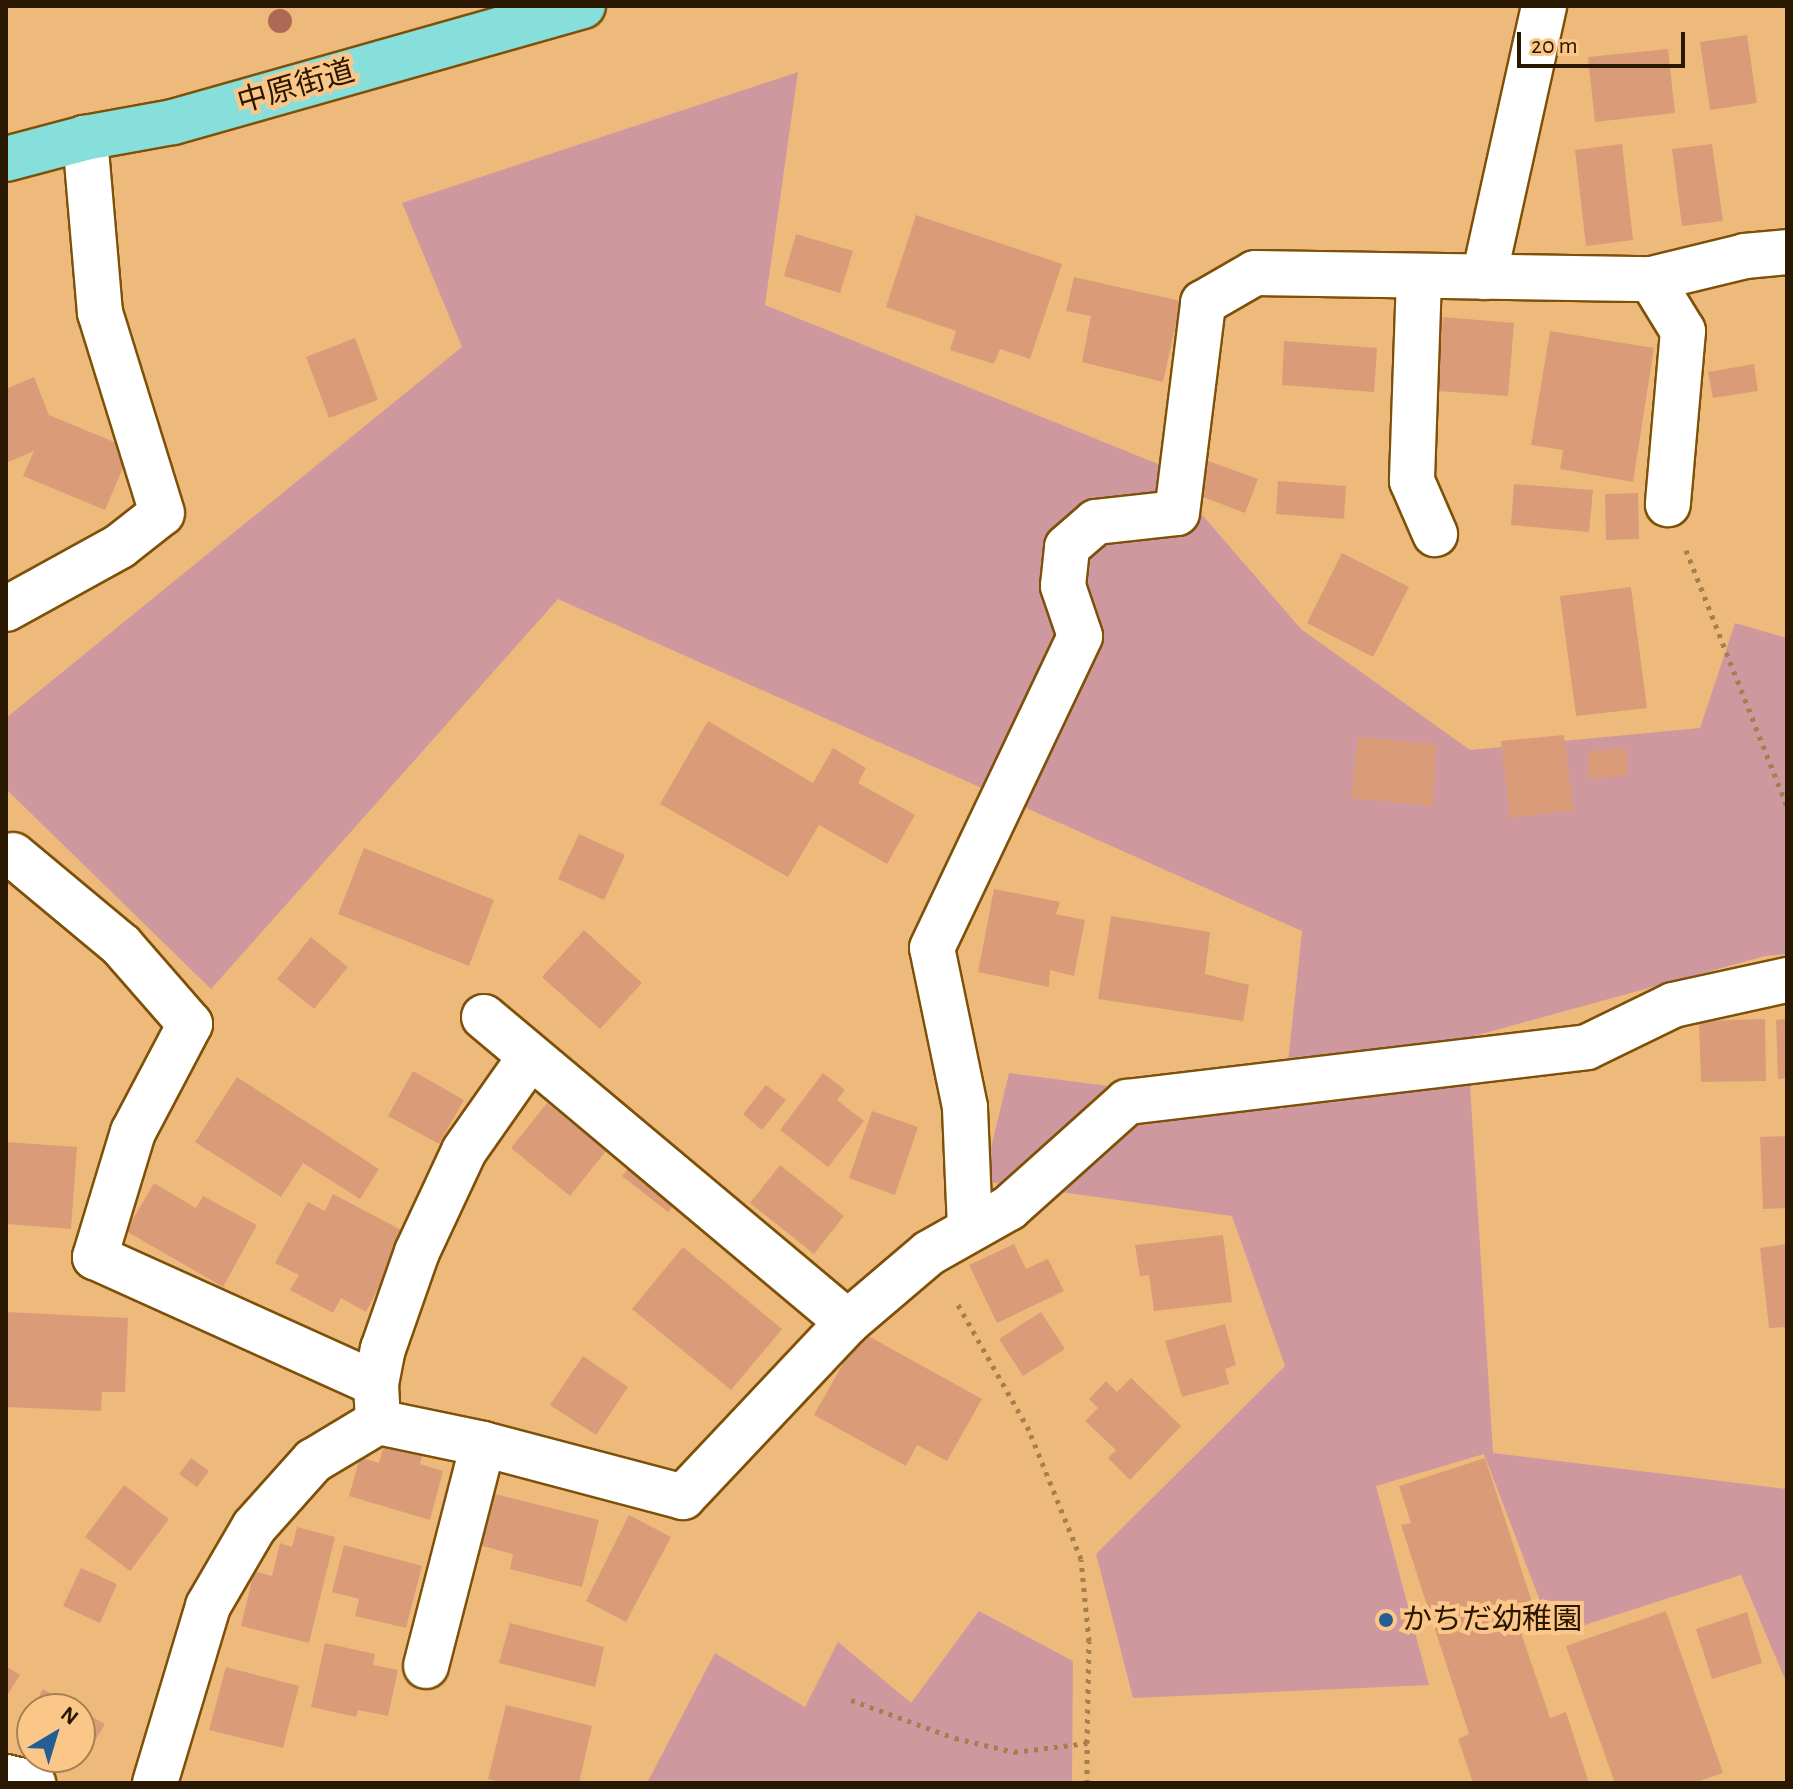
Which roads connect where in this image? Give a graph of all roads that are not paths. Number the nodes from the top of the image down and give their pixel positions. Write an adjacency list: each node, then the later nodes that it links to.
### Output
1 (583, 6): 3 (main road, 中原街道)
2 (1544, 6): 6 (street)
3 (85, 138): 4 (main road, 中原街道); 11 (street)
4 (6, 159)
5 (1787, 252): 8 (street)
6 (1484, 277): 7 (street); 8 (street)
7 (1419, 278): 10 (street); 16 (street)
8 (1651, 279): 9 (street)
9 (1668, 504)
10 (1435, 534)
11 (6, 609)
12 (8, 854): 18 (street)
13 (1787, 980): 16 (street)
14 (484, 1017): 15 (street)
15 (530, 1057): 17 (street); 18 (street)
16 (970, 1228): 17 (street)
17 (848, 1322): 19 (street)
18 (377, 1403): 19 (street); 23 (street)
19 (483, 1444): 20 (street)
20 (426, 1666)
21 (6, 1777): 22 (street)
22 (33, 1783)
23 (155, 1783)

